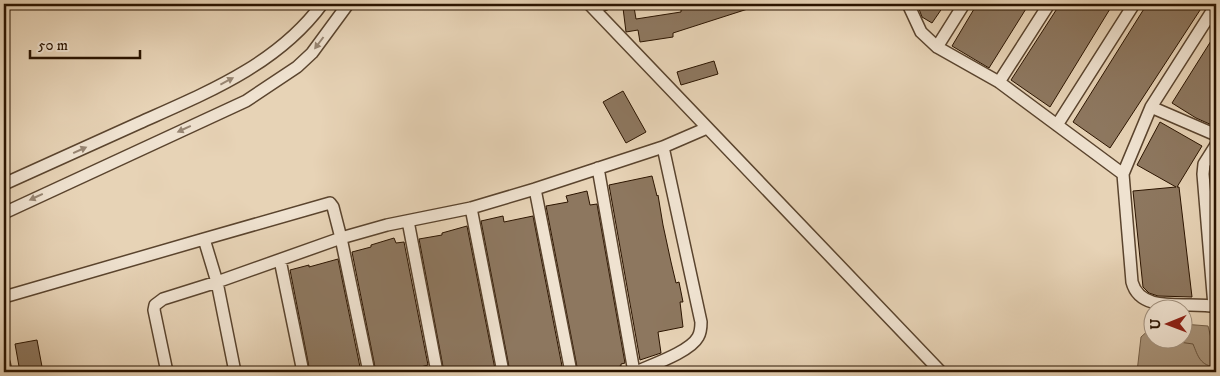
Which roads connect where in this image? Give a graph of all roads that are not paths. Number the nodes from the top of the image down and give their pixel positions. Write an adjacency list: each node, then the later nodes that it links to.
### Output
1 (322, 4): 20 (street, one-way to 1)
2 (348, 4): 23 (street, one-way to 23)
3 (606, 4): 9 (street)
4 (908, 4): 10 (street)
5 (964, 4): 10 (street)
6 (1049, 4): 11 (street)
7 (1134, 4): 13 (street)
8 (1216, 5): 12 (street)
9 (591, 6): 14 (street)
10 (937, 47): 11 (street)
11 (998, 82): 13 (street)
12 (1151, 107): 15 (street); 19 (street)
13 (1057, 125): 19 (street)
14 (707, 128): 17 (street); 41 (street)
15 (1216, 135)
16 (1216, 144): 30 (street)
17 (663, 147): 18 (street); 40 (street)
18 (598, 168): 21 (street); 40 (street)
19 (1123, 174): 30 (street)
20 (4, 184)
21 (535, 189): 22 (street); 39 (street)
22 (471, 208): 24 (street); 38 (street)
23 (4, 213)
24 (408, 221): 25 (street); 37 (street)
25 (341, 238): 26 (street); 27 (street); 36 (street)
26 (204, 239): 28 (street); 29 (street)
27 (280, 260): 28 (street); 35 (street)
28 (217, 282): 33 (street); 34 (street)
29 (4, 297)
30 (1215, 307)
31 (4, 363): 32 (street)
32 (6, 372)
33 (167, 372)
34 (235, 372)
35 (303, 372)
36 (369, 372)
37 (437, 372)
38 (503, 372)
39 (571, 372)
40 (635, 372)
41 (942, 372)

